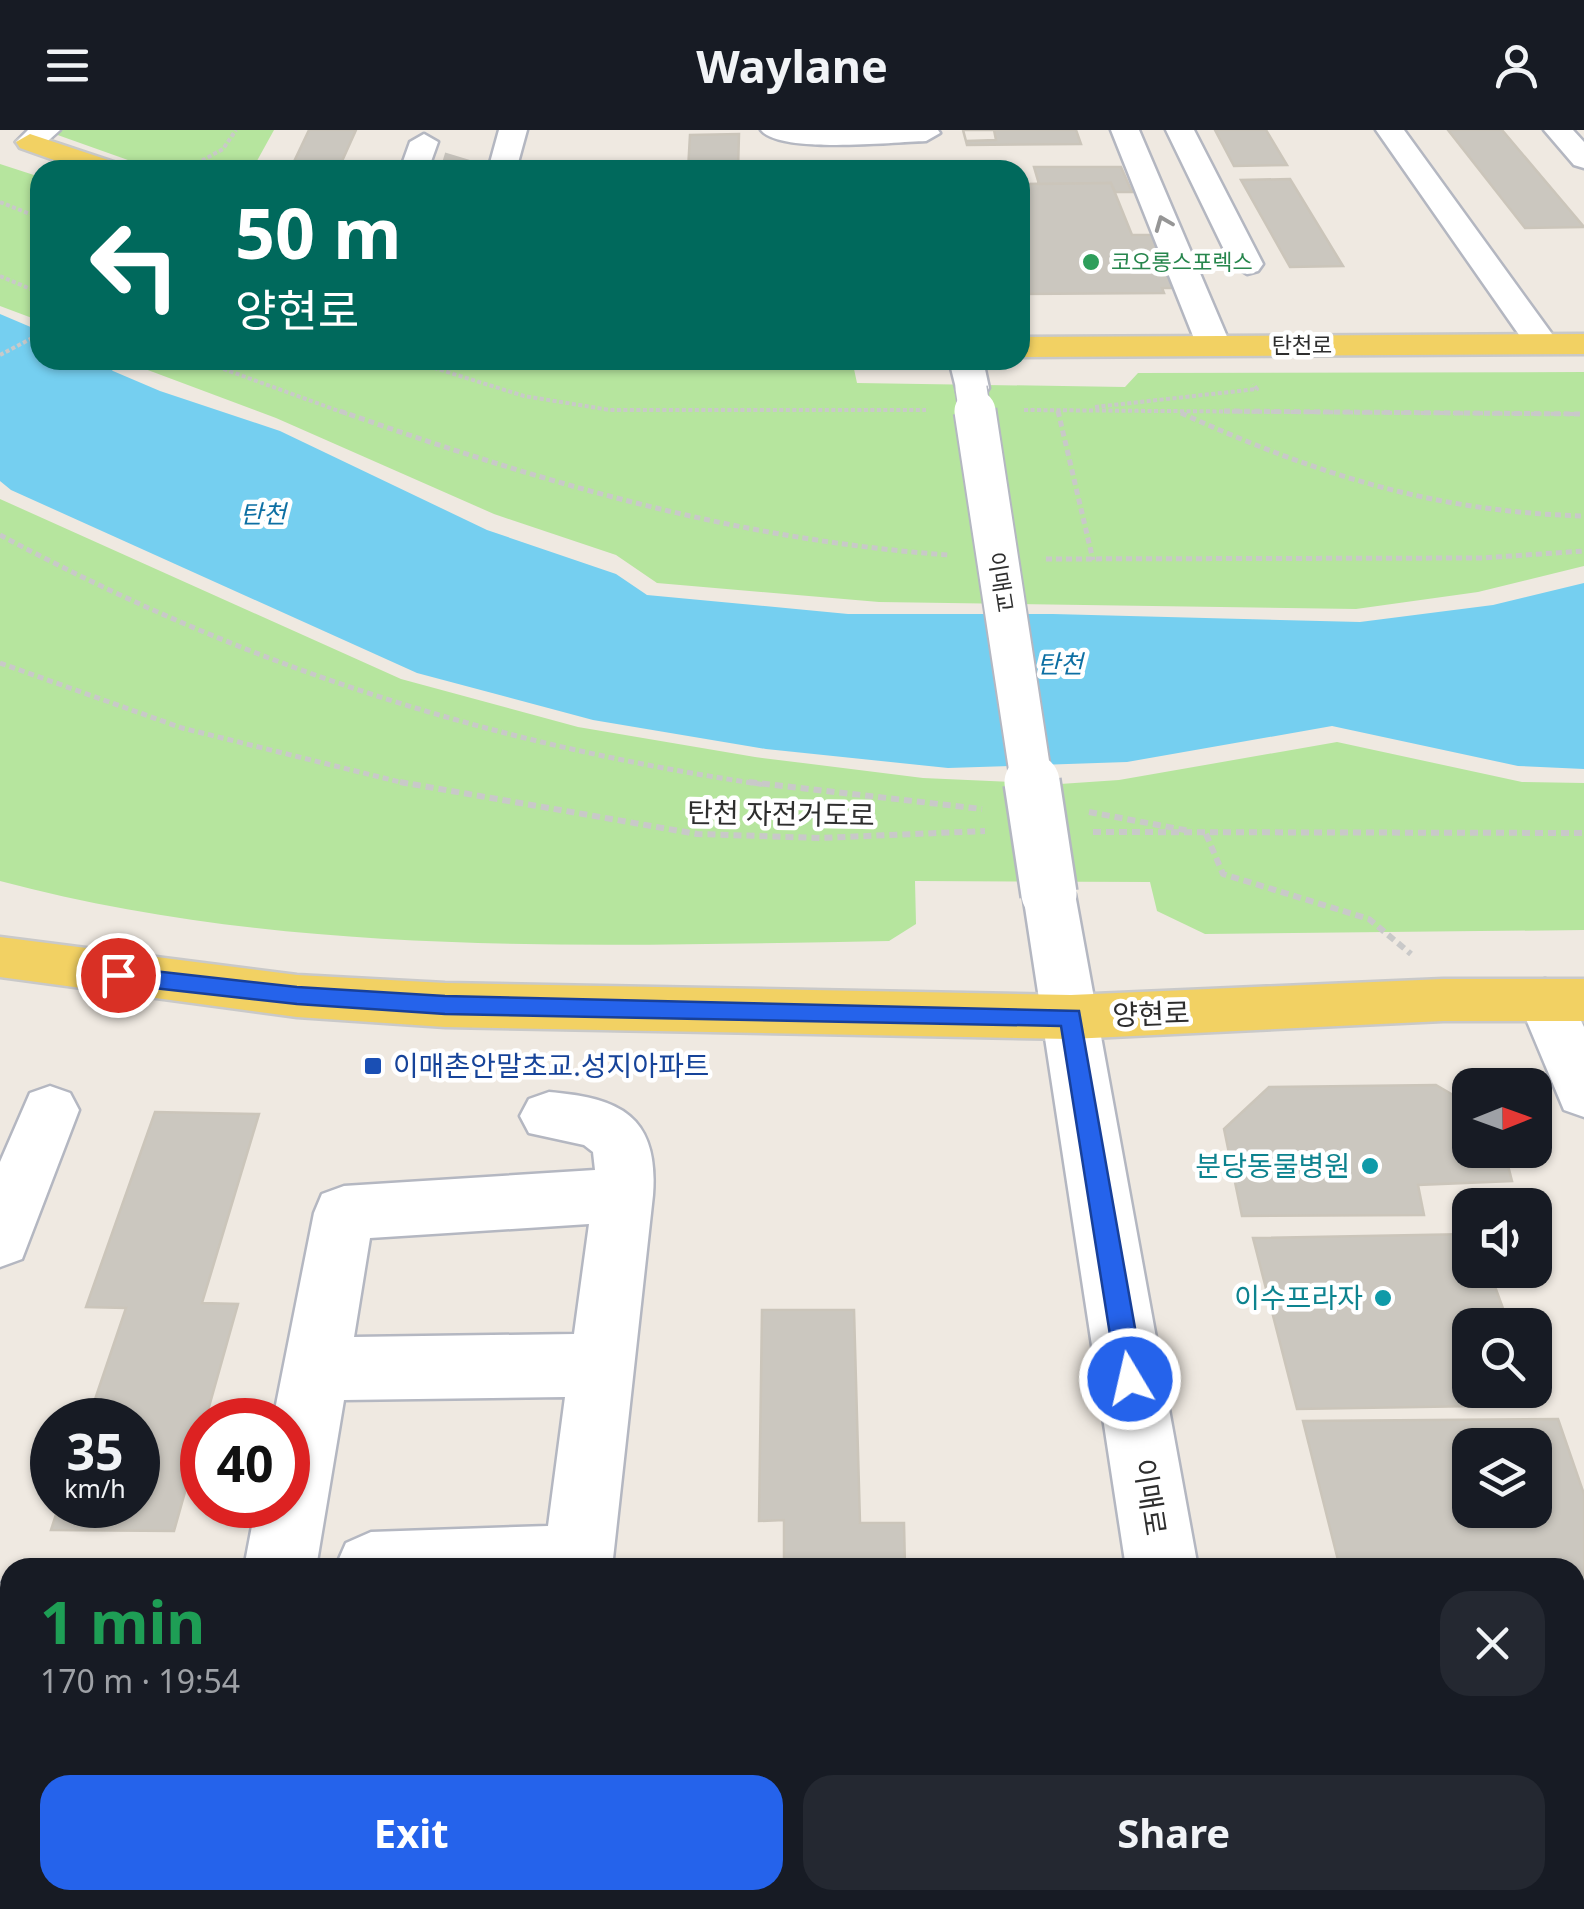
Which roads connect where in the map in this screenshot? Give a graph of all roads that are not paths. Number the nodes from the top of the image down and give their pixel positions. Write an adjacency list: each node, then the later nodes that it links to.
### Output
1 (513, 130): 13 (street)
2 (1125, 130): 19 (street, one-way to 2)
3 (1180, 130): 16 (street)
4 (1390, 130): 18 (street)
5 (1558, 130): 10 (street)
6 (926, 132): 7 (street); 15 (street)
7 (783, 133): 14 (street)
8 (38, 136): 11 (main road)
9 (424, 142): 12 (street)
10 (1584, 159)
11 (89, 160)
12 (418, 160)
13 (505, 160)
14 (790, 160)
15 (931, 160)
16 (1247, 264)
17 (1584, 344): 18 (main road, 탄천로)
18 (1543, 345): 19 (main road, 탄천로)
19 (1214, 346): 20 (main road, 탄천로)
20 (1030, 347)
21 (969, 374): 22 (street, 이매교, bridge)
22 (1049, 894): 25 (street, 이매로)
23 (0, 958): 25 (main road, 양현로)
24 (1564, 1000): 25 (main road, 양현로); 26 (street)
25 (1071, 1017): 35 (street, 이매로)
26 (1584, 1092)
27 (50, 1110): 30 (street)
28 (549, 1116): 29 (street)
29 (623, 1195): 31 (street); 32 (street)
30 (0, 1239)
31 (602, 1364): 32 (street); 34 (street)
32 (316, 1369): 33 (street)
33 (282, 1558)
34 (579, 1558)
35 (1160, 1558)

